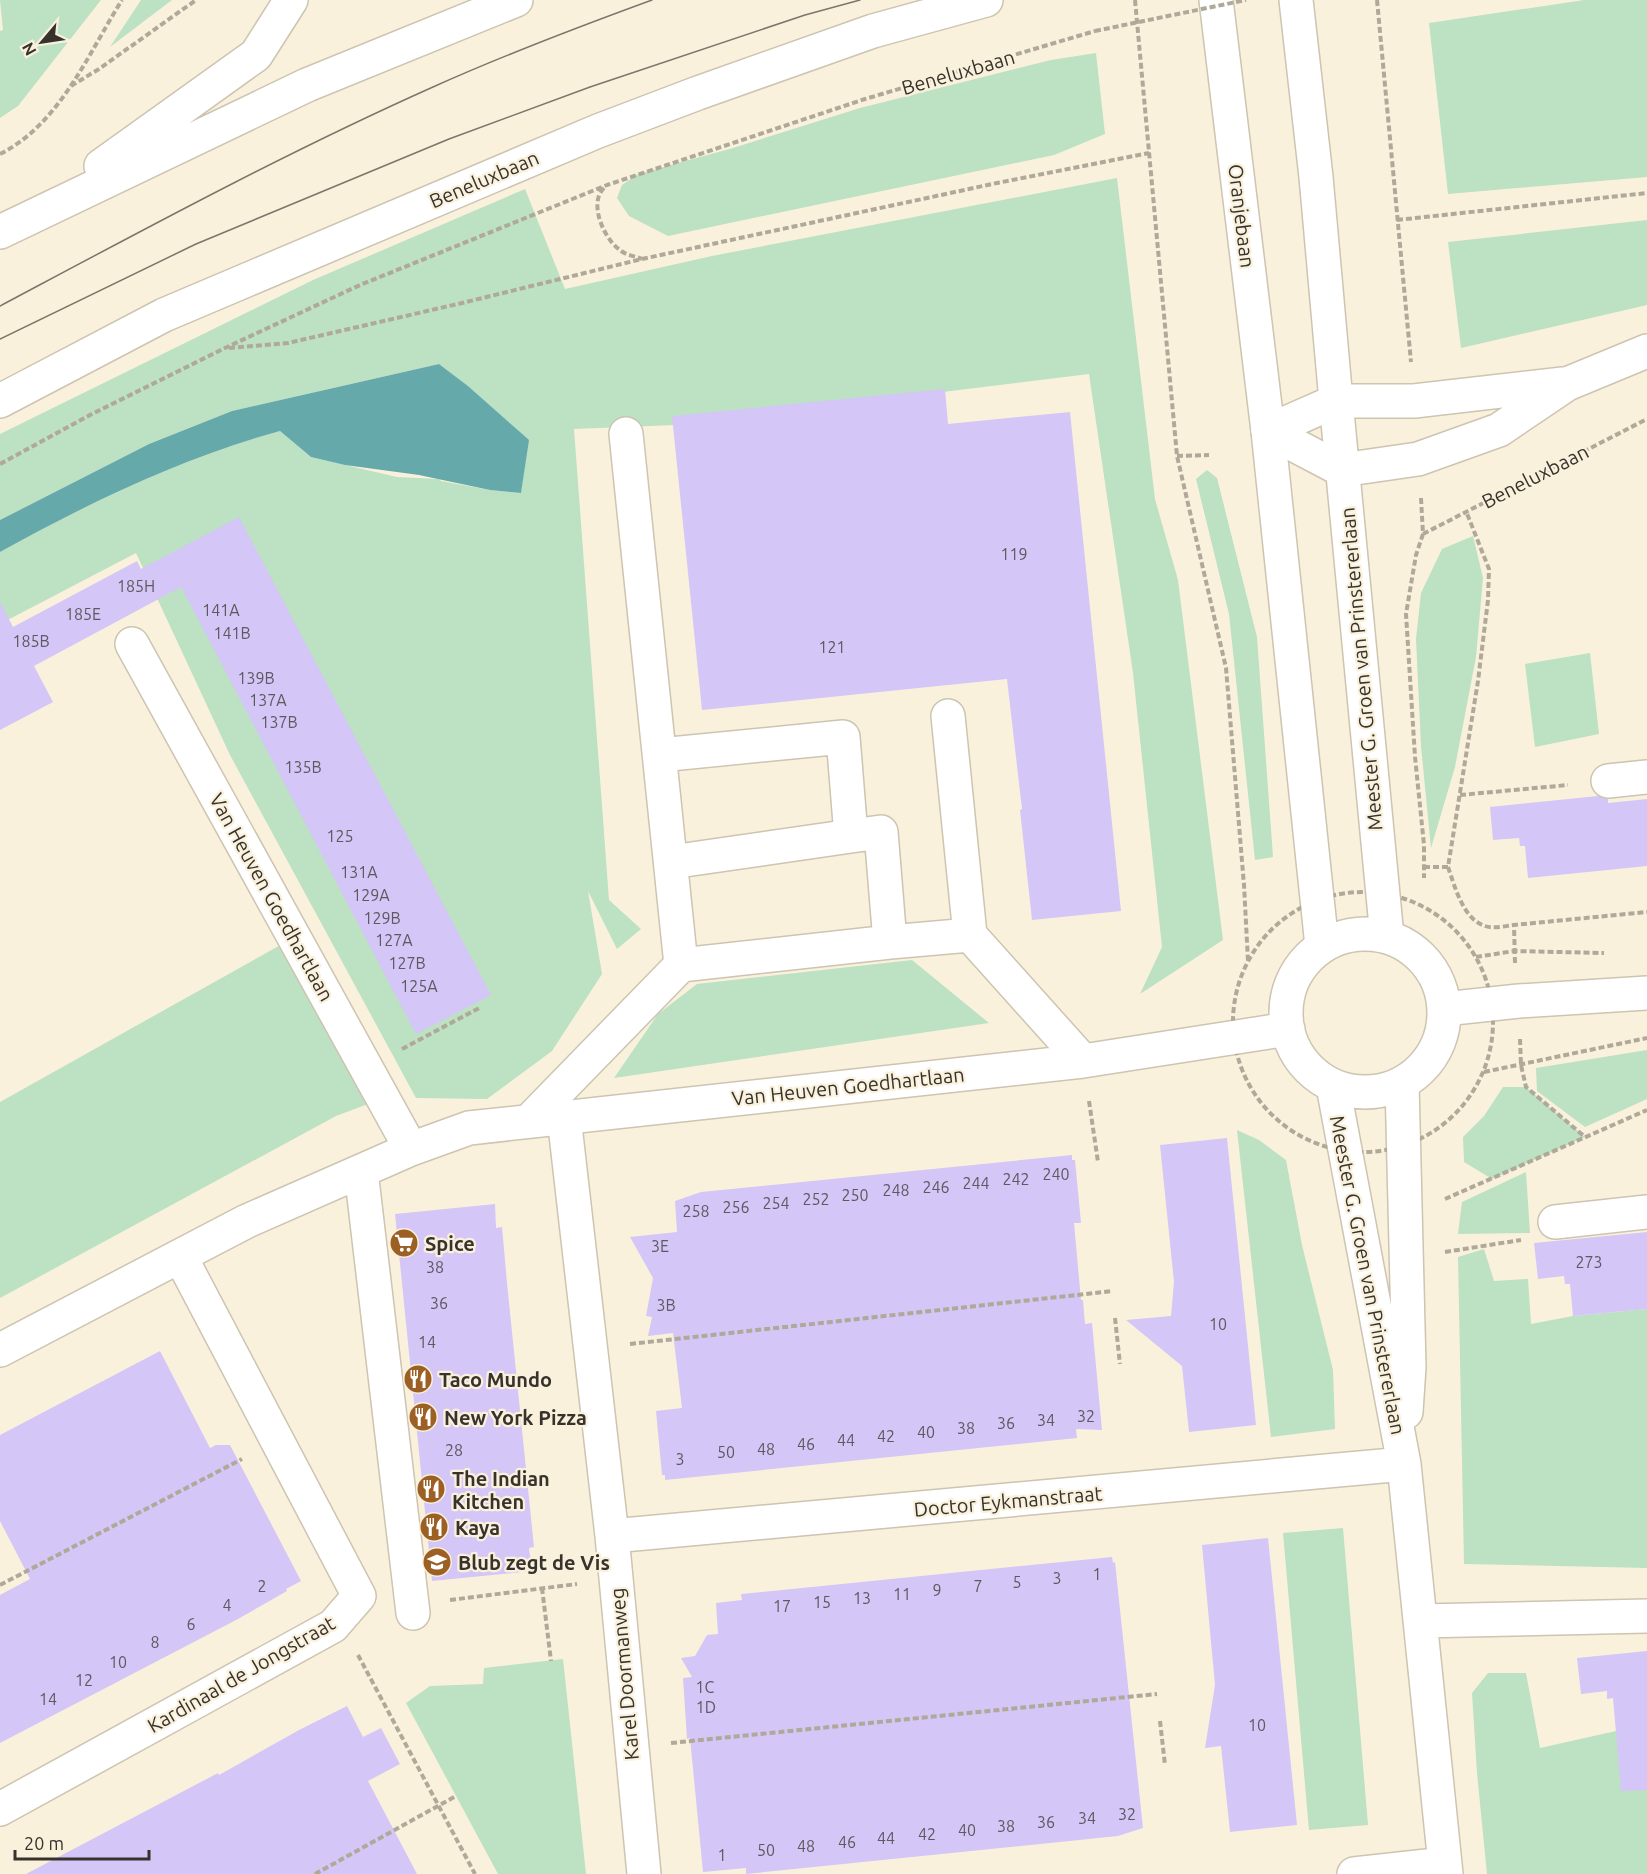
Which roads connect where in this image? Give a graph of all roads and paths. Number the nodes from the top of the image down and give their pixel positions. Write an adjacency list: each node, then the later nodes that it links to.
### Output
1 (122, 0): 11 (path)
2 (196, 0): 11 (path)
3 (291, 0): 16 (street)
4 (516, 0): 16 (street)
5 (986, 0): 23 (street, Beneluxbaan)
6 (1136, 0): 12 (path)
7 (1216, 0): 27 (street, Oranjebaan)
8 (1246, 0): 14 (path, Beneluxbaan, bridge)
9 (1296, 0): 24 (street)
10 (1377, 0): 17 (path)
11 (70, 86): 13 (path)
12 (1149, 153): 19 (path, Beneluxbaan); 30 (path)
13 (0, 154)
14 (607, 185): 19 (path); 20 (path, Beneluxbaan)
15 (1647, 193): 17 (path)
16 (31, 215): 18 (street)
17 (1397, 220): 25 (path)
18 (0, 232)
19 (642, 259): 20 (path, Beneluxbaan)
20 (225, 348): 32 (path, Beneluxbaan)
21 (1647, 351): 22 (street)
22 (1567, 384): 25 (street); 31 (street)
23 (0, 401)
24 (1336, 401): 25 (street); 27 (street); 33 (street, Meester G. Groen van Prinstererlaan)
25 (1414, 401)
26 (1647, 419): 34 (path, Beneluxbaan)
27 (1268, 431): 33 (street); 52 (street)
28 (627, 434): 38 (street)
29 (1209, 455): 30 (path)
30 (1177, 456): 56 (path)
31 (1418, 459): 33 (street); 35 (path)
32 (0, 464)
33 (1342, 470): 50 (street, Meester G. Groen van Prinstererlaan)
34 (1466, 511): 35 (path, Beneluxbaan); 41 (path)
35 (1423, 534): 44 (path)
36 (132, 644): 66 (street, Van Heuven Goedhartlaan)
37 (948, 716): 49 (street)
38 (660, 755): 42 (street); 43 (street)
39 (1647, 777): 40 (street)
40 (1608, 781): 41 (path)
41 (1460, 795): 45 (path)
42 (851, 836): 43 (street); 51 (street)
43 (671, 862): 57 (street)
44 (1424, 867): 45 (path); 46 (path)
45 (1448, 867): 48 (path)
46 (1425, 886)
47 (1647, 912): 48 (path)
48 (1514, 925): 53 (path)
49 (970, 935): 51 (street); 64 (street)
50 (1387, 937): 52 (street); 61 (street)
51 (890, 942): 57 (street)
52 (1322, 946): 62 (street)
53 (1514, 951): 54 (path); 55 (path); 59 (path)
54 (1608, 953)
55 (1476, 957)
56 (1248, 962)
57 (681, 965): 72 (street)
58 (1647, 993): 59 (street)
59 (1519, 1000): 61 (street); 65 (path)
60 (481, 1007): 66 (path)
61 (1444, 1009): 68 (street)
62 (1287, 1029): 64 (street, Van Heuven Goedhartlaan); 69 (street)
63 (1647, 1038): 65 (path)
64 (1083, 1061): 71 (street, Van Heuven Goedhartlaan); 75 (path)
65 (1521, 1065): 67 (path); 73 (path)
66 (366, 1068): 74 (street, Van Heuven Goedhartlaan)
67 (1484, 1072)
68 (1402, 1083): 69 (street); 88 (street, Meester G. Groen van Prinstererlaan)
69 (1333, 1086): 88 (street, Meester G. Groen van Prinstererlaan)
70 (1647, 1110): 73 (path)
71 (564, 1117): 72 (street, Van Heuven Goedhartlaan); 84 (street, Karel Doormanweg)
72 (530, 1120): 74 (street, Van Heuven Goedhartlaan)
73 (1585, 1137): 77 (path)
74 (411, 1149): 76 (street, Van Heuven Goedhartlaan)
75 (1098, 1162)
76 (361, 1171): 81 (street, Van Heuven Goedhartlaan); 93 (street)
77 (1443, 1200)
78 (1647, 1212): 79 (street)
79 (1557, 1221): 80 (path)
80 (1443, 1252)
81 (180, 1256): 85 (street, Van Heuven Goedhartlaan); 87 (street, Kardinaal de Jongstraat)
82 (1113, 1292): 84 (path)
83 (1115, 1318): 86 (path)
84 (590, 1348): 89 (street, Karel Doormanweg)
85 (0, 1350)
86 (1120, 1364)
87 (277, 1440): 91 (path); 95 (street, Kardinaal de Jongstraat)
88 (1404, 1464): 89 (street, Doctor Eykmanstraat); 96 (street, Meester G. Groen van Prinstererlaan)
89 (612, 1536): 90 (street, Karel Doormanweg)
90 (616, 1580): 92 (path); 100 (street, Karel Doormanweg)
91 (0, 1585)
92 (542, 1588): 93 (path); 97 (path)
93 (413, 1613)
94 (1647, 1616): 96 (street)
95 (340, 1619): 103 (path); 104 (street, Kardinaal de Jongstraat)
96 (1420, 1622): 105 (street, Meester G. Groen van Prinstererlaan)
97 (551, 1661)
98 (1157, 1694): 100 (path)
99 (1160, 1721): 101 (path)
100 (631, 1748): 108 (street, Karel Doormanweg)
101 (1165, 1765)
102 (456, 1796): 103 (path)
103 (440, 1807): 106 (path); 107 (path)
104 (0, 1809)
105 (1446, 1869): 109 (street)
106 (315, 1874)
107 (475, 1874)
108 (644, 1874)
109 (1354, 1874)

